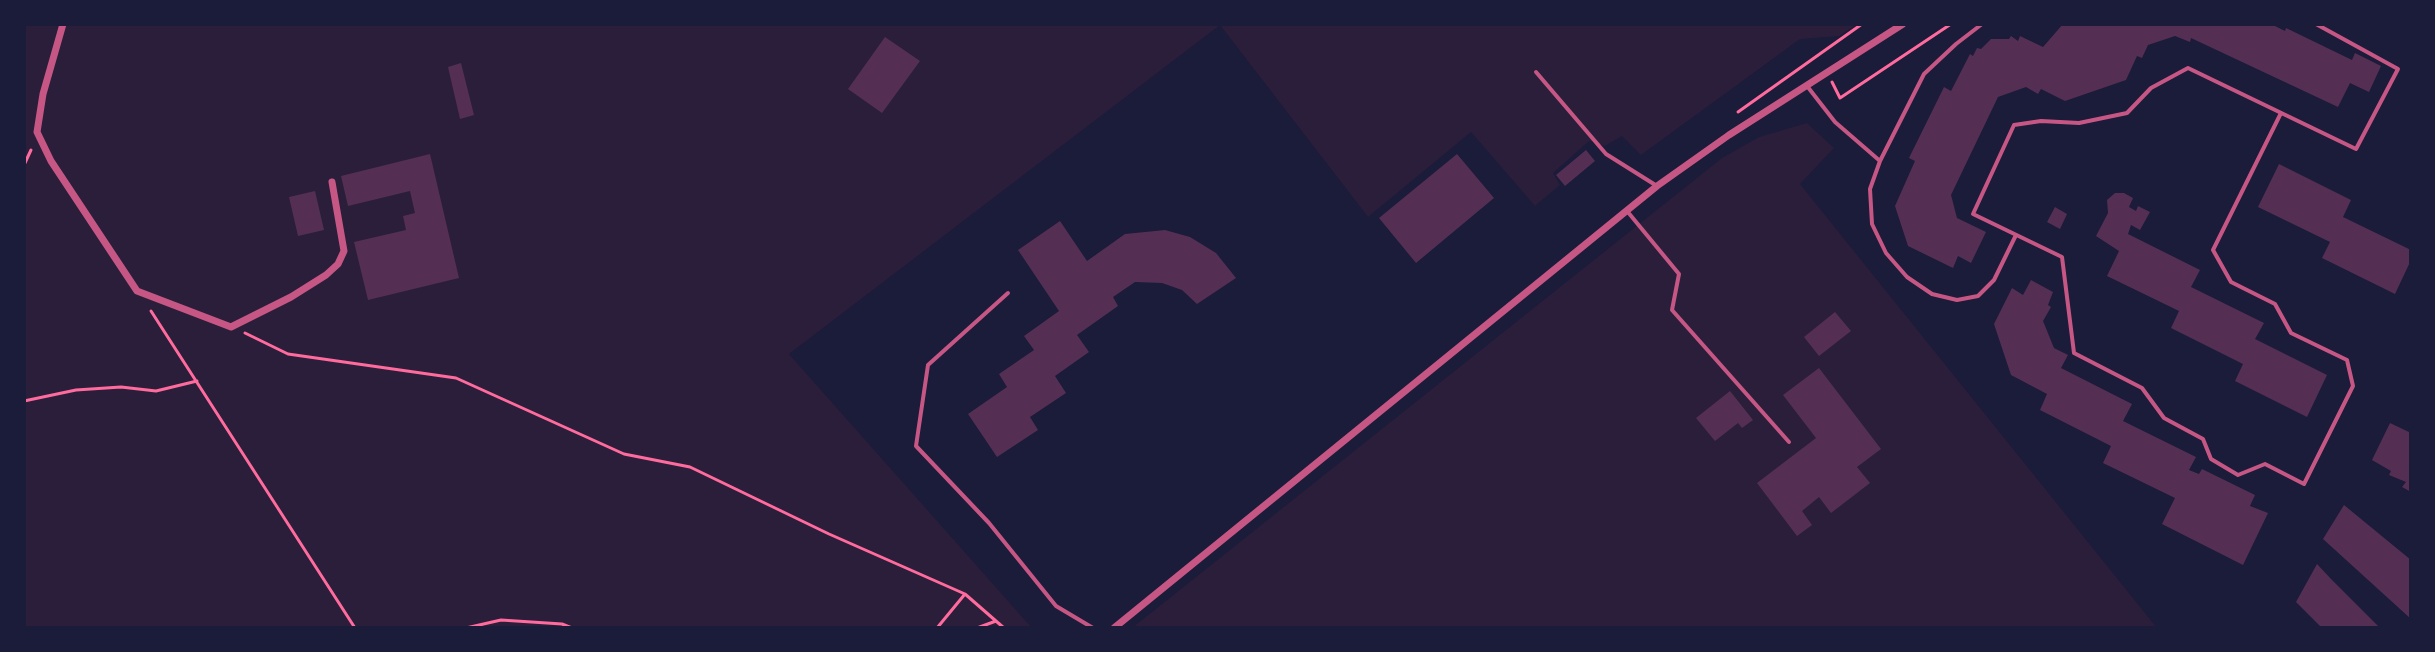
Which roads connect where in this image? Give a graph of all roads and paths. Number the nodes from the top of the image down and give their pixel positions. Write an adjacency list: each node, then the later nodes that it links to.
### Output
1 (63, 24): 17 (street)
2 (1862, 24): 7 (path)
3 (1903, 24): 9 (street)
4 (1951, 24): 9 (path)
5 (1982, 24): 12 (lane)
6 (2316, 24): 11 (lane)
7 (1817, 54)
8 (1536, 72): 14 (lane)
9 (1827, 73): 10 (street)
10 (1807, 86): 12 (lane); 14 (street)
11 (2281, 113): 16 (lane); 16 (lane)
12 (1880, 161): 16 (lane)
13 (332, 182): 19 (street)
14 (1657, 186): 15 (street)
15 (1627, 211): 22 (lane); 32 (street)
16 (2016, 235)
17 (137, 291): 19 (street); 20 (path)
18 (1008, 293): 31 (lane)
19 (231, 327): 23 (path)
20 (197, 381): 21 (path); 25 (path)
21 (24, 401)
22 (1789, 442)
23 (965, 594): 24 (path); 28 (path)
24 (996, 621): 29 (path); 30 (path)
25 (355, 628)
26 (466, 628): 27 (path)
27 (572, 628)
28 (937, 628)
29 (977, 628)
30 (1004, 628)
31 (1093, 628)
32 (1114, 628)

